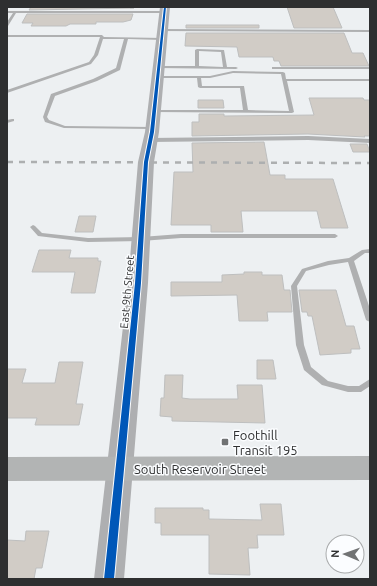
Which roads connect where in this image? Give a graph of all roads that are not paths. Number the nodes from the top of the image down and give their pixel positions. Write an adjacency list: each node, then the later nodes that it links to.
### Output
1 (165, 10): 3 (lane); 6 (street, East 9th Street)
2 (7, 12): 3 (lane)
3 (15, 12): 4 (lane)
4 (7, 25)
5 (370, 31): 6 (lane)
6 (162, 34): 9 (lane); 13 (street, East 9th Street)
7 (7, 36): 8 (lane)
8 (102, 38): 9 (lane); 17 (lane)
9 (126, 38): 20 (lane)
10 (196, 68): 11 (lane); 11 (lane); 13 (lane)
11 (225, 68): 12 (lane)
12 (370, 68)
13 (158, 72): 14 (lane); 18 (street, East 9th Street)
14 (199, 77): 15 (lane); 19 (lane)
15 (284, 80): 16 (lane); 19 (lane)
16 (370, 80)
17 (7, 92)
18 (154, 112): 19 (lane); 20 (street, East 9th Street)
19 (246, 112)
20 (151, 134): 21 (lane); 24 (street, East 9th Street)
21 (370, 141)
22 (33, 227): 24 (lane)
23 (335, 236): 24 (lane)
24 (141, 239): 31 (street, East 9th Street)
25 (370, 251): 26 (lane)
26 (351, 260): 27 (lane); 28 (lane)
27 (370, 320)
28 (370, 383)
29 (370, 468): 31 (main road, South Reservoir Street)
30 (7, 469): 31 (main road, South Reservoir Street)
31 (120, 470): 32 (street, East 9th Street)
32 (109, 579)

